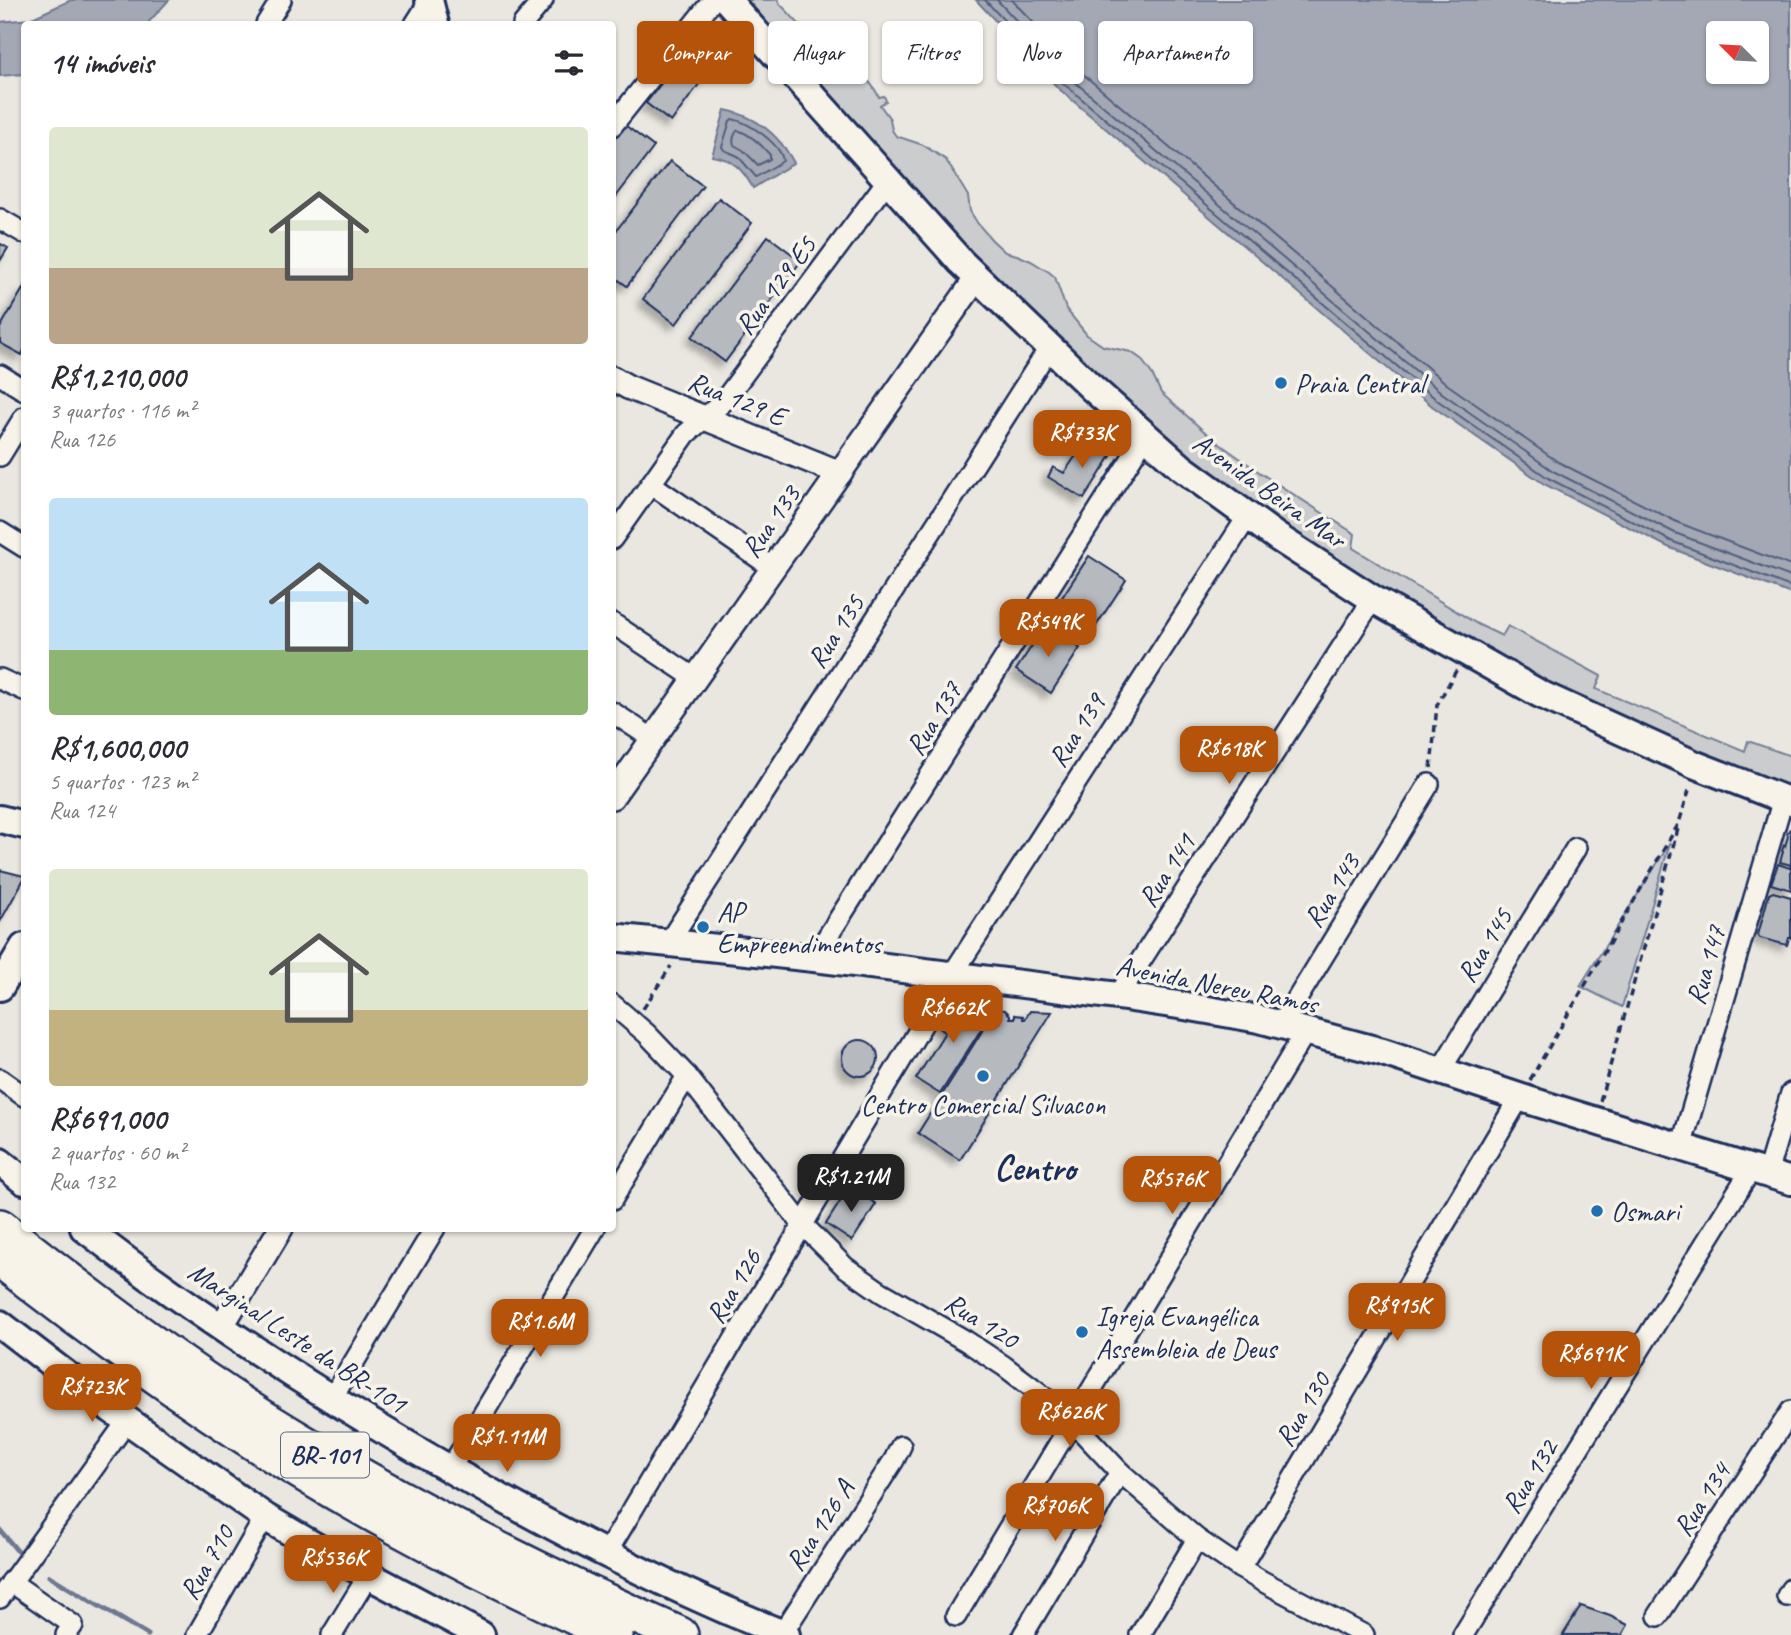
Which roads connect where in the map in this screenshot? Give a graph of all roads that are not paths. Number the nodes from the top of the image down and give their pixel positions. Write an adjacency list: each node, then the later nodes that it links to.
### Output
1 (281, 0): 6 (street)
2 (543, 0): 8 (street)
3 (713, 0): 9 (street)
4 (727, 0): 10 (main road, Avenida Beira Mar)
5 (431, 9): 7 (street)
6 (268, 21)
7 (418, 21)
8 (526, 21)
9 (616, 121)
10 (887, 181): 13 (main road, Avenida Beira Mar); 18 (street, Rua 129 E5)
11 (0, 219): 12 (street)
12 (21, 231)
13 (976, 279): 14 (main road, Avenida Beira Mar); 22 (street, Rua 133)
14 (1049, 348): 20 (main road, Avenida Beira Mar); 43 (street, Rua 135)
15 (0, 375): 17 (street)
16 (616, 380): 18 (street, Rua 129 E)
17 (21, 388)
18 (703, 418): 22 (street, Rua 129 E); 23 (street, Rua 129 E5)
19 (21, 422): 21 (street)
20 (1145, 437): 24 (main road, Avenida Beira Mar); 45 (street, Rua 137)
21 (0, 456)
22 (840, 473): 28 (street, Rua 133)
23 (651, 484): 26 (street, Rua 129 E5); 28 (street)
24 (1248, 516): 29 (main road, Avenida Beira Mar); 46 (street, Rua 139)
25 (0, 532): 27 (street)
26 (616, 533)
27 (21, 545)
28 (774, 568): 31 (street, Rua 133)
29 (1373, 599): 38 (main road, Avenida Beira Mar); 48 (street, Rua 141)
30 (616, 626): 31 (street)
31 (696, 678): 35 (street, Rua 133)
32 (0, 679): 33 (street)
33 (21, 689)
34 (616, 715): 35 (street)
35 (653, 739): 37 (street, Rua 133)
36 (1429, 784): 50 (street, Rua 143)
37 (616, 791)
38 (1787, 801): 57 (street, Rua 147)
39 (0, 819): 40 (main road)
40 (21, 824)
41 (1576, 848): 51 (street, Rua 145)
42 (616, 937): 43 (main road, Avenida Nereu Ramos)
43 (676, 944): 45 (main road, Avenida Nereu Ramos)
44 (21, 952): 47 (main road)
45 (814, 958): 46 (main road, Avenida Nereu Ramos)
46 (952, 975): 48 (main road, Avenida Nereu Ramos); 62 (street, Rua 126)
47 (0, 987)
48 (1118, 996): 50 (main road, Avenida Nereu Ramos)
49 (616, 1007): 52 (street, Rua 120)
50 (1293, 1028): 51 (main road, Avenida Nereu Ramos); 74 (street, Rua 143)
51 (1440, 1071): 56 (main road, Avenida Nereu Ramos)
52 (687, 1076): 61 (street); 62 (street, Rua 120)
53 (0, 1079): 55 (street)
54 (1791, 1093): 59 (street, Rua 132)
55 (21, 1094)
56 (1520, 1097): 57 (main road, Avenida Nereu Ramos); 81 (street, Rua 130)
57 (1681, 1147): 59 (main road, Avenida Nereu Ramos)
58 (0, 1162): 60 (main road)
59 (1770, 1174): 96 (street, Rua 132)
60 (21, 1179)
61 (616, 1193)
62 (802, 1224): 74 (street, Rua 120); 80 (street, Rua 126)
63 (0, 1227): 92 (highway, BR-101)
64 (89, 1232): 70 (main road, Marginal Leste da BR-101)
65 (279, 1232): 70 (street)
66 (433, 1232): 71 (street)
67 (593, 1232): 76 (street)
68 (0, 1259): 91 (highway, BR-101)
69 (0, 1324): 73 (main road)
70 (221, 1327): 71 (main road, Marginal Leste da BR-101)
71 (331, 1400): 76 (main road, Marginal Leste da BR-101)
72 (1791, 1411): 85 (street, Rua 134)
73 (128, 1420): 78 (main road); 83 (street)
74 (1073, 1422): 77 (street, Rua 120); 84 (street, Rua 143)
75 (901, 1446): 86 (street, Rua 126 A)
76 (450, 1469): 80 (main road, Marginal Leste da BR-101)
77 (1120, 1472): 79 (street, Rua 120); 93 (street)
78 (265, 1517): 82 (main road); 88 (street, Rua 710)
79 (1197, 1539): 81 (street, Rua 120); 94 (street)
80 (606, 1554): 86 (main road, Marginal Leste da BR-101)
81 (1240, 1568): 95 (street, Rua 120)
82 (368, 1576): 89 (street); 90 (main road)
83 (6, 1590): 87 (street)
84 (956, 1616)
85 (1658, 1616)
86 (784, 1634)
87 (66, 1635)
88 (197, 1635)
89 (332, 1635)
90 (480, 1635)
91 (615, 1635)
92 (680, 1635)
93 (1023, 1635)
94 (1140, 1635)
95 (1364, 1635)
96 (1463, 1635)

